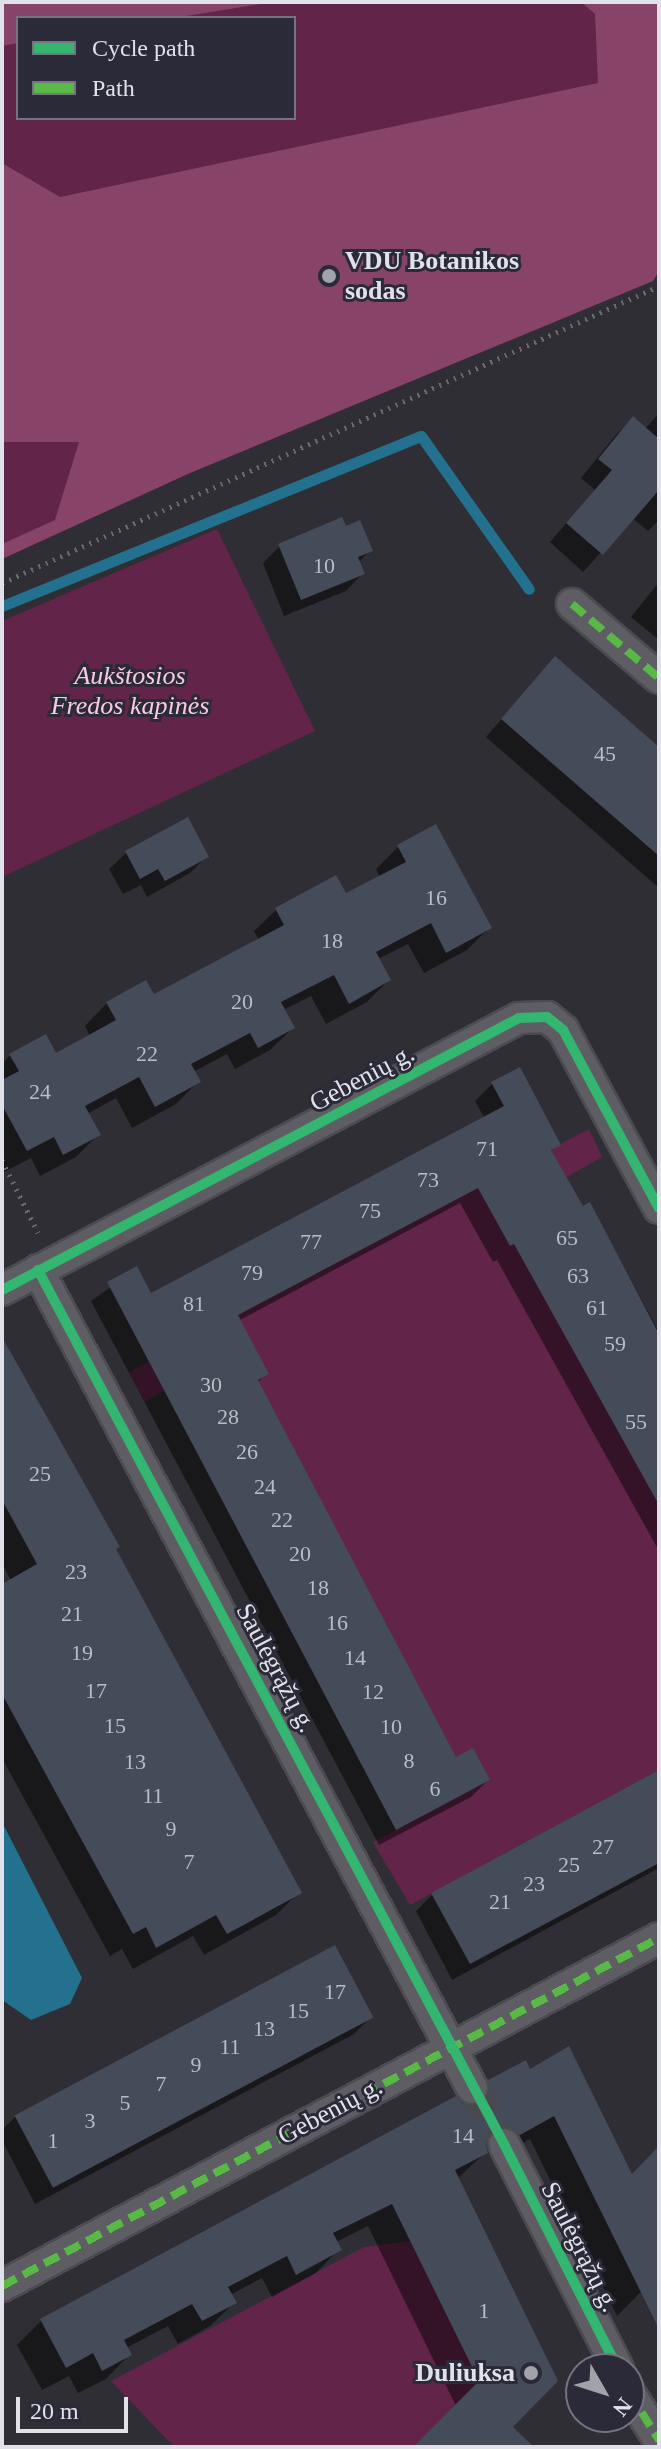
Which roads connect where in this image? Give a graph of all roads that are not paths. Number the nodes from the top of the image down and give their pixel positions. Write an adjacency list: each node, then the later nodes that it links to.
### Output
1 (572, 604): 2 (street)
2 (659, 678)
3 (659, 1208): 4 (street, Gebenių g.)
4 (46, 1266): 5 (street, Gebenių g.); 7 (street, Saulėgrąžų g.)
5 (2, 1290)
6 (659, 1938): 7 (street, Gebenių g.)
7 (452, 2046): 8 (street, Saulėgrąžų g.); 10 (street, Gebenių g.)
8 (472, 2088)
9 (504, 2144): 11 (street, Saulėgrąžų g.)
10 (2, 2286)
11 (610, 2353)
12 (645, 2418): 13 (street)
13 (659, 2440)

